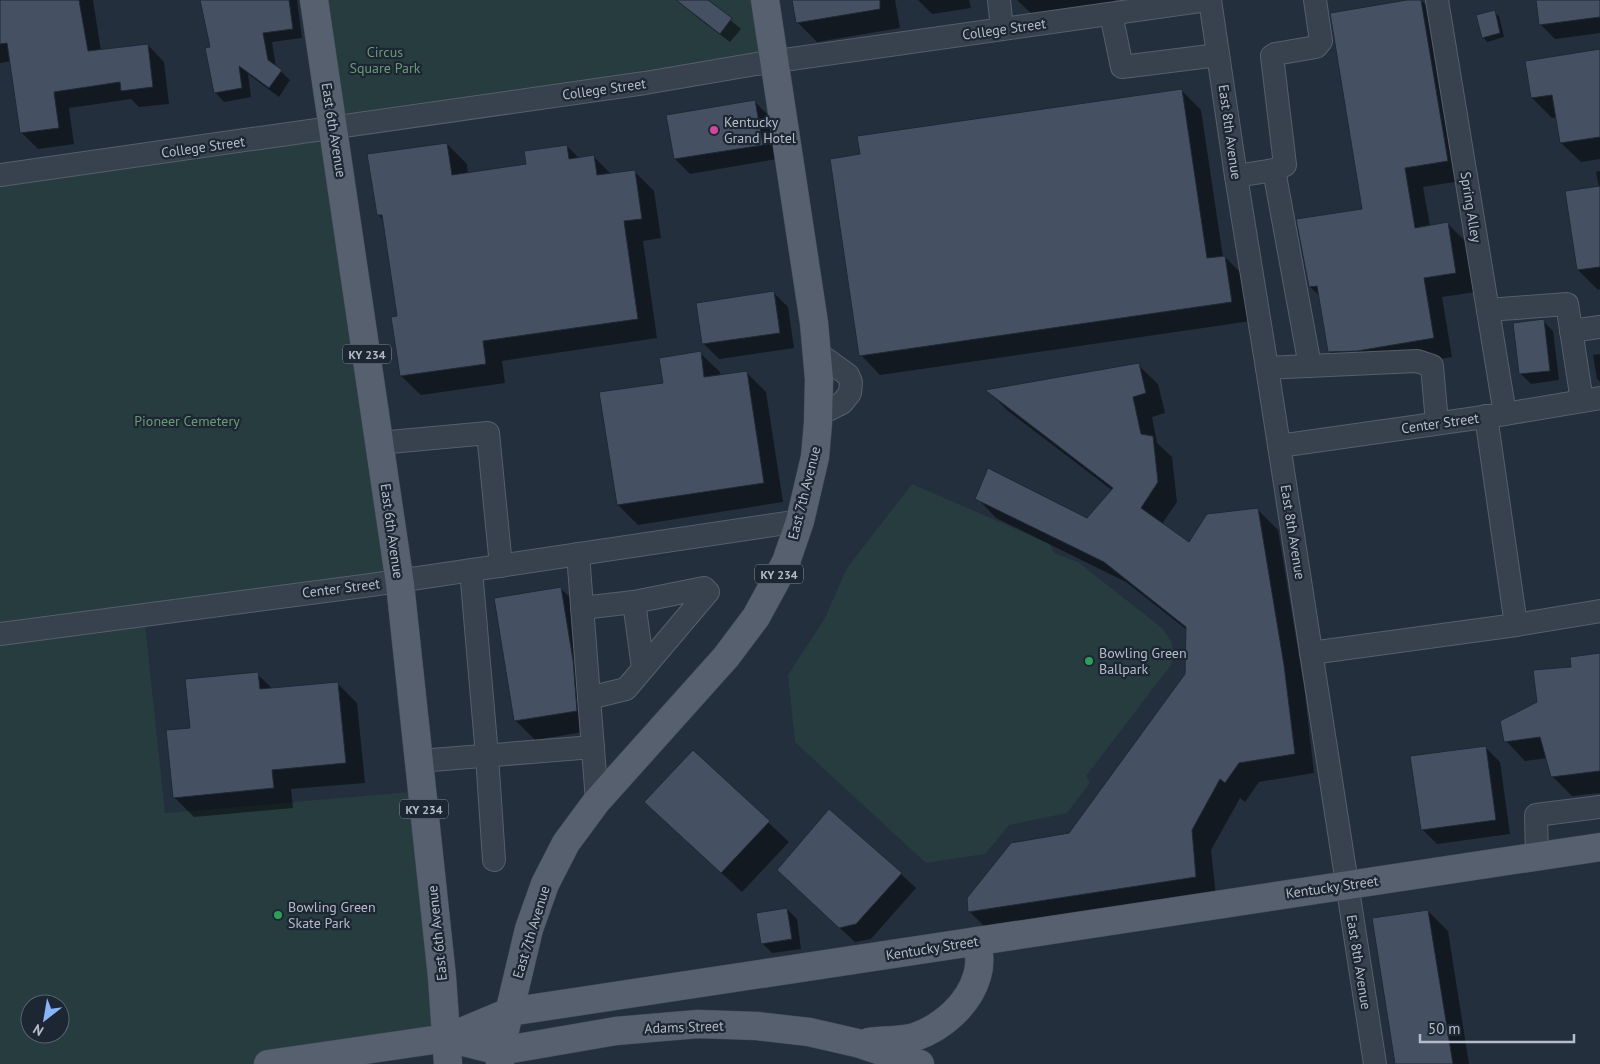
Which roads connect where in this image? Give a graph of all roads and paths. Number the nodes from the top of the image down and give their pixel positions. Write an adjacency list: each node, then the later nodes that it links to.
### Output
1 (314, 0): 12 (main road, East 6th Avenue / KY 234)
2 (765, 0): 11 (main road, East 7th Avenue / KY 234)
3 (1000, 0): 9 (street)
4 (1209, 0): 7 (street, College Street); 10 (street, East 8th Avenue)
5 (1315, 0): 13 (street)
6 (1437, 0): 16 (street, Spring Alley)
7 (1152, 4): 8 (street, College Street)
8 (1111, 14): 9 (street, College Street); 10 (street)
9 (1002, 29): 11 (street, College Street)
10 (1218, 55): 15 (street, East 8th Avenue)
11 (775, 61): 12 (street, College Street); 26 (main road, East 7th Avenue / KY 234)
12 (334, 127): 14 (street, College Street); 24 (main road, East 6th Avenue / KY 234)
13 (1274, 170): 15 (street); 19 (street)
14 (0, 175)
15 (1236, 176): 20 (street, East 8th Avenue)
16 (1488, 310): 18 (street); 22 (street, Spring Alley)
17 (1600, 327): 18 (street)
18 (1571, 331): 21 (street)
19 (1310, 366): 20 (street); 23 (street)
20 (1267, 368): 25 (street, East 8th Avenue)
21 (1591, 399): 22 (street, Center Street)
22 (1496, 415): 23 (street, Center Street); 34 (street, Spring Alley)
23 (1437, 423): 25 (street, Center Street)
24 (380, 443): 28 (street); 30 (main road, East 6th Avenue / KY 234)
25 (1279, 446): 36 (street, East 8th Avenue)
26 (800, 521): 27 (street, Center Street); 42 (main road, East 7th Avenue / KY 234)
27 (578, 554): 28 (street, Center Street); 32 (street)
28 (501, 566): 29 (street, Center Street)
29 (471, 570): 30 (street, Center Street); 40 (street)
30 (399, 581): 35 (street, Center Street); 41 (main road, East 6th Avenue / KY 234)
31 (634, 602): 32 (street); 37 (street); 37 (street)
32 (582, 608): 38 (street)
33 (1600, 611): 34 (street)
34 (1516, 625): 36 (street)
35 (0, 634)
36 (1311, 653): 47 (street, East 8th Avenue)
37 (643, 668): 38 (street)
38 (589, 698): 39 (street)
39 (593, 747): 40 (street); 42 (street)
40 (487, 756): 41 (street); 46 (street)
41 (419, 761): 51 (main road, East 6th Avenue / KY 234)
42 (598, 801): 49 (main road, East 7th Avenue / KY 234)
43 (1600, 806): 45 (street)
44 (1600, 847): 45 (main road, Kentucky Street)
45 (1537, 856): 47 (main road, Kentucky Street)
46 (494, 860)
47 (1347, 885): 48 (main road, Kentucky Street); 55 (street, East 8th Avenue)
48 (977, 941): 49 (main road, Kentucky Street); 50 (main road)
49 (509, 1012): 51 (main road, Kentucky Street); 52 (main road, East 7th Avenue)
50 (857, 1043): 52 (main road, Adams Street); 54 (main road, Adams Street)
51 (447, 1051): 52 (main road, Adams Street); 53 (main road, Kentucky Street)
52 (500, 1057)
53 (268, 1064)
54 (920, 1064)
55 (1374, 1064)

